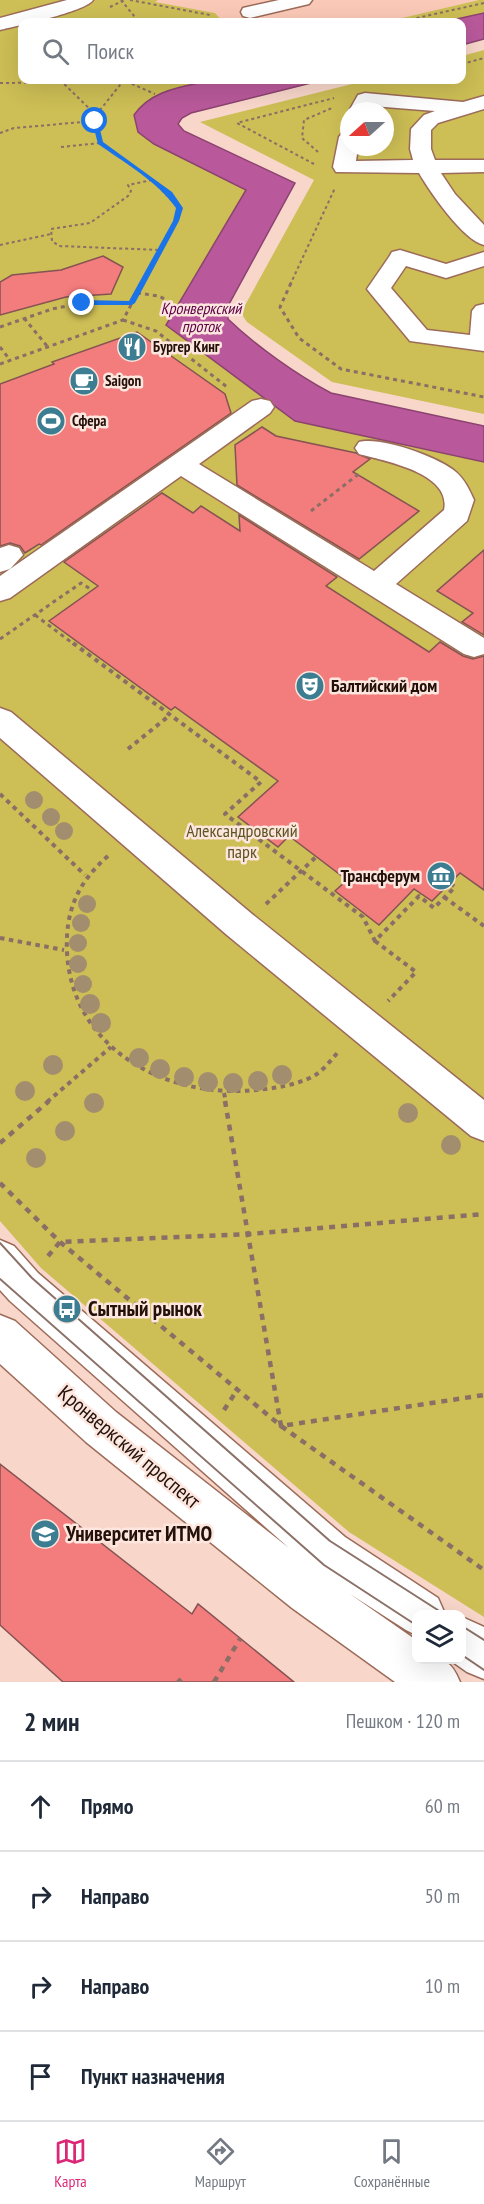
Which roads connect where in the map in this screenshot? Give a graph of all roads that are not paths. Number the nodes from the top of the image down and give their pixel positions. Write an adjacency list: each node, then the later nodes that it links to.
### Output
1 (84, 0): 4 (street)
2 (303, 0): 3 (street)
3 (250, 12)
4 (24, 18)
5 (18, 19): 6 (street)
6 (0, 24)
7 (363, 102): 8 (street)
8 (478, 106): 11 (street)
9 (346, 156): 11 (street)
10 (484, 166): 11 (street)
11 (428, 167): 12 (street)
12 (484, 238)
13 (484, 259): 14 (street)
14 (484, 311)
15 (261, 407): 17 (street)
16 (377, 450): 18 (street)
17 (182, 465): 18 (street); 19 (street)
18 (376, 585): 20 (street)
19 (0, 591)
20 (474, 646)
21 (0, 720): 22 (street)
22 (484, 1123)
23 (0, 1260): 25 (street)
24 (0, 1336): 28 (street, Кронверкский проспект)
25 (416, 1610)
26 (466, 1643): 27 (street)
27 (484, 1655)
28 (436, 1682)

